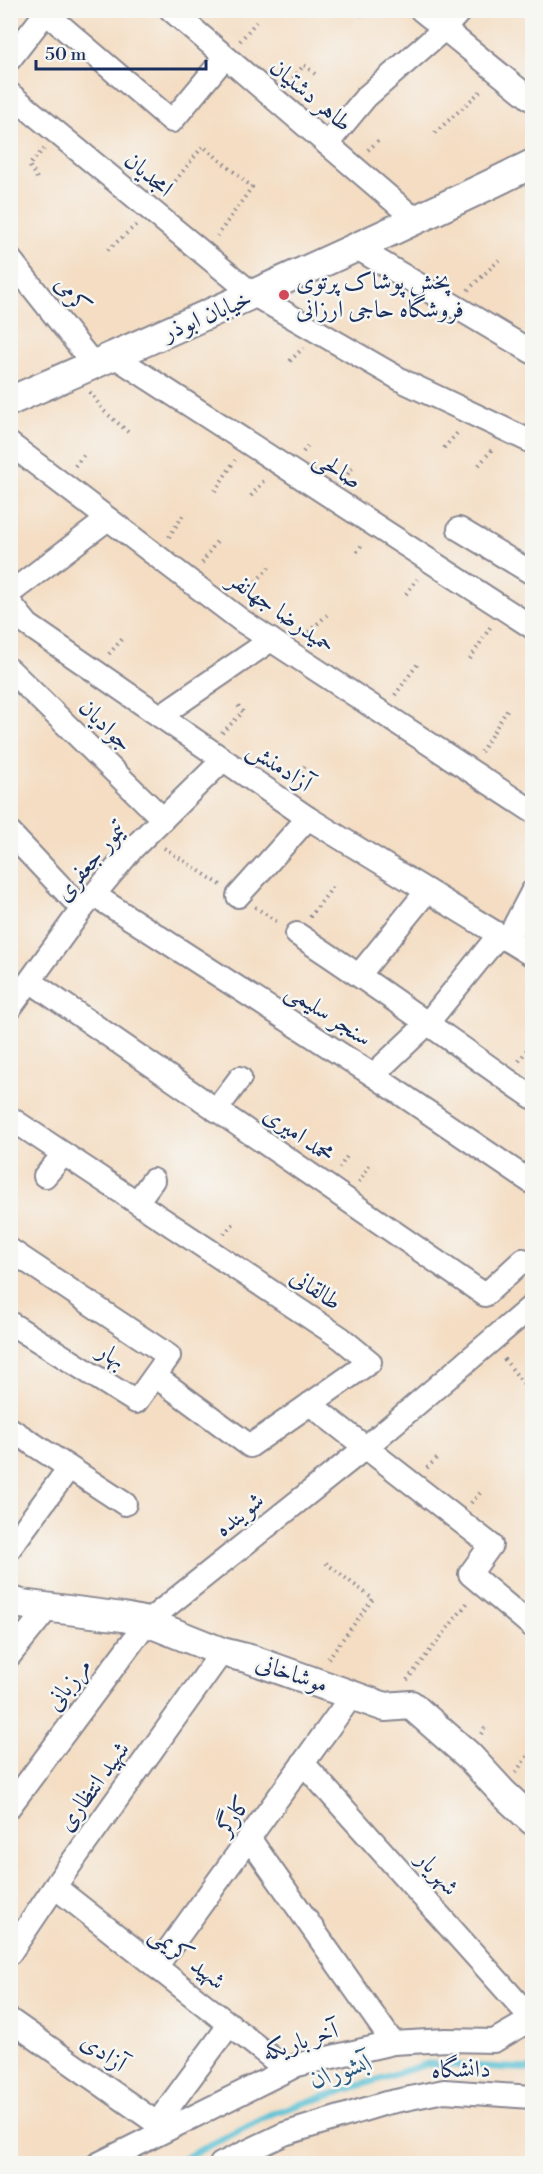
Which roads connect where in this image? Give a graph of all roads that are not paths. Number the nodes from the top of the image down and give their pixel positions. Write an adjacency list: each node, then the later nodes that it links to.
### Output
1 (171, 10): 6 (street, طاهر دشتیان)
2 (421, 10): 5 (street)
3 (461, 10): 5 (street)
4 (47, 12): 6 (street); 7 (street)
5 (443, 30): 9 (street); 10 (street)
6 (225, 57): 10 (street, طاهر دشتیان)
7 (10, 59)
8 (10, 94): 15 (street, امجدیان)
9 (532, 100)
10 (327, 144): 12 (street, طاهر دشتیان)
11 (532, 164): 12 (street, خیابان ابوذر)
12 (417, 220): 13 (street, خیابان ابوذر)
13 (357, 248): 15 (street, خیابان ابوذر); 16 (street)
14 (10, 259): 17 (street, کرمی)
15 (254, 295): 17 (street, خیابان ابوذر); 19 (street, امجدیان)
16 (532, 352)
17 (94, 364): 18 (street, خیابان ابوذر); 26 (street, صالحی)
18 (10, 401)
19 (532, 442)
20 (10, 444): 21 (street, حمیدرضا جهانفر)
21 (108, 519): 24 (street); 27 (street, حمیدرضا جهانفر)
22 (459, 529): 23 (street)
23 (532, 573)
24 (10, 593)
25 (10, 603): 29 (street, آزادمنش)
26 (532, 627)
27 (280, 645): 29 (street); 31 (street, حمیدرضا جهانفر)
28 (10, 670): 33 (street, جوادیان)
29 (160, 716): 30 (street, آزادمنش)
30 (215, 754): 32 (street, آزادمنش); 33 (street, تیمور جعفری)
31 (532, 811)
32 (308, 818): 35 (street, آزادمنش); 37 (street)
33 (163, 819): 38 (street, تیمور جعفری)
34 (10, 833): 38 (street, سنجر سلیمی)
35 (427, 891): 40 (street, آزادمنش); 42 (street)
36 (532, 892): 40 (street)
37 (238, 896)
38 (88, 902): 43 (street, تیمور جعفری); 46 (street, سنجر سلیمی)
39 (297, 934): 42 (street, سنجر سلیمی)
40 (503, 937): 41 (street, آزادمنش); 45 (street)
41 (532, 955)
42 (359, 975): 45 (street, سنجر سلیمی)
43 (30, 981): 44 (street, تیمور جعفری); 49 (street, محمد امیری)
44 (12, 1002)
45 (426, 1025): 46 (street); 48 (street, سنجر سلیمی)
46 (374, 1075): 54 (street, سنجر سلیمی)
47 (240, 1078): 49 (street)
48 (532, 1097)
49 (216, 1110): 57 (street, محمد امیری)
50 (10, 1118): 51 (street, طالقانی)
51 (64, 1154): 52 (street); 55 (street, طالقانی)
52 (45, 1176)
53 (153, 1180): 55 (street)
54 (531, 1182)
55 (137, 1202): 61 (street, طالقانی)
56 (10, 1250): 60 (street, بهار)
57 (532, 1265)
58 (532, 1306): 63 (street, شوینده)
59 (10, 1323): 60 (street, بهار)
60 (155, 1376): 61 (street, طالقانی)
61 (310, 1404): 63 (street)
62 (10, 1429): 64 (street)
63 (365, 1448): 69 (street, شوینده); 70 (street)
64 (69, 1468): 65 (street); 66 (street)
65 (125, 1504)
66 (10, 1548)
67 (10, 1600): 68 (street, موشاخانی)
68 (48, 1608): 69 (street, موشاخانی); 72 (street)
69 (147, 1622): 71 (street, موشاخانی); 75 (street, مرزبانی)
70 (532, 1626)
71 (222, 1652): 73 (street, موشاخانی); 78 (street, شهید انتظاری)
72 (10, 1655)
73 (353, 1694): 74 (street, کارگر); 76 (street, موشاخانی)
74 (303, 1763): 77 (street, کارگر); 81 (street, شهریار)
75 (10, 1806)
76 (532, 1820)
77 (249, 1838): 80 (street, کارگر); 84 (street)
78 (55, 1887): 79 (street, شهید انتظاری); 80 (street, شهید کریمی)
79 (10, 1953)
80 (156, 1966): 83 (street, شهید کریمی)
81 (532, 2019): 84 (street, آخر باریکه)
82 (10, 2020): 87 (street, آزادی)
83 (230, 2024): 85 (street, شهید کریمی); 87 (street)
84 (393, 2043): 85 (street, آخر باریکه)
85 (288, 2070): 87 (street, آخر باریکه)
86 (532, 2097): 89 (street, دانشگاه)
87 (161, 2126): 88 (street, آخر باریکه)
88 (98, 2163)
89 (221, 2163)

